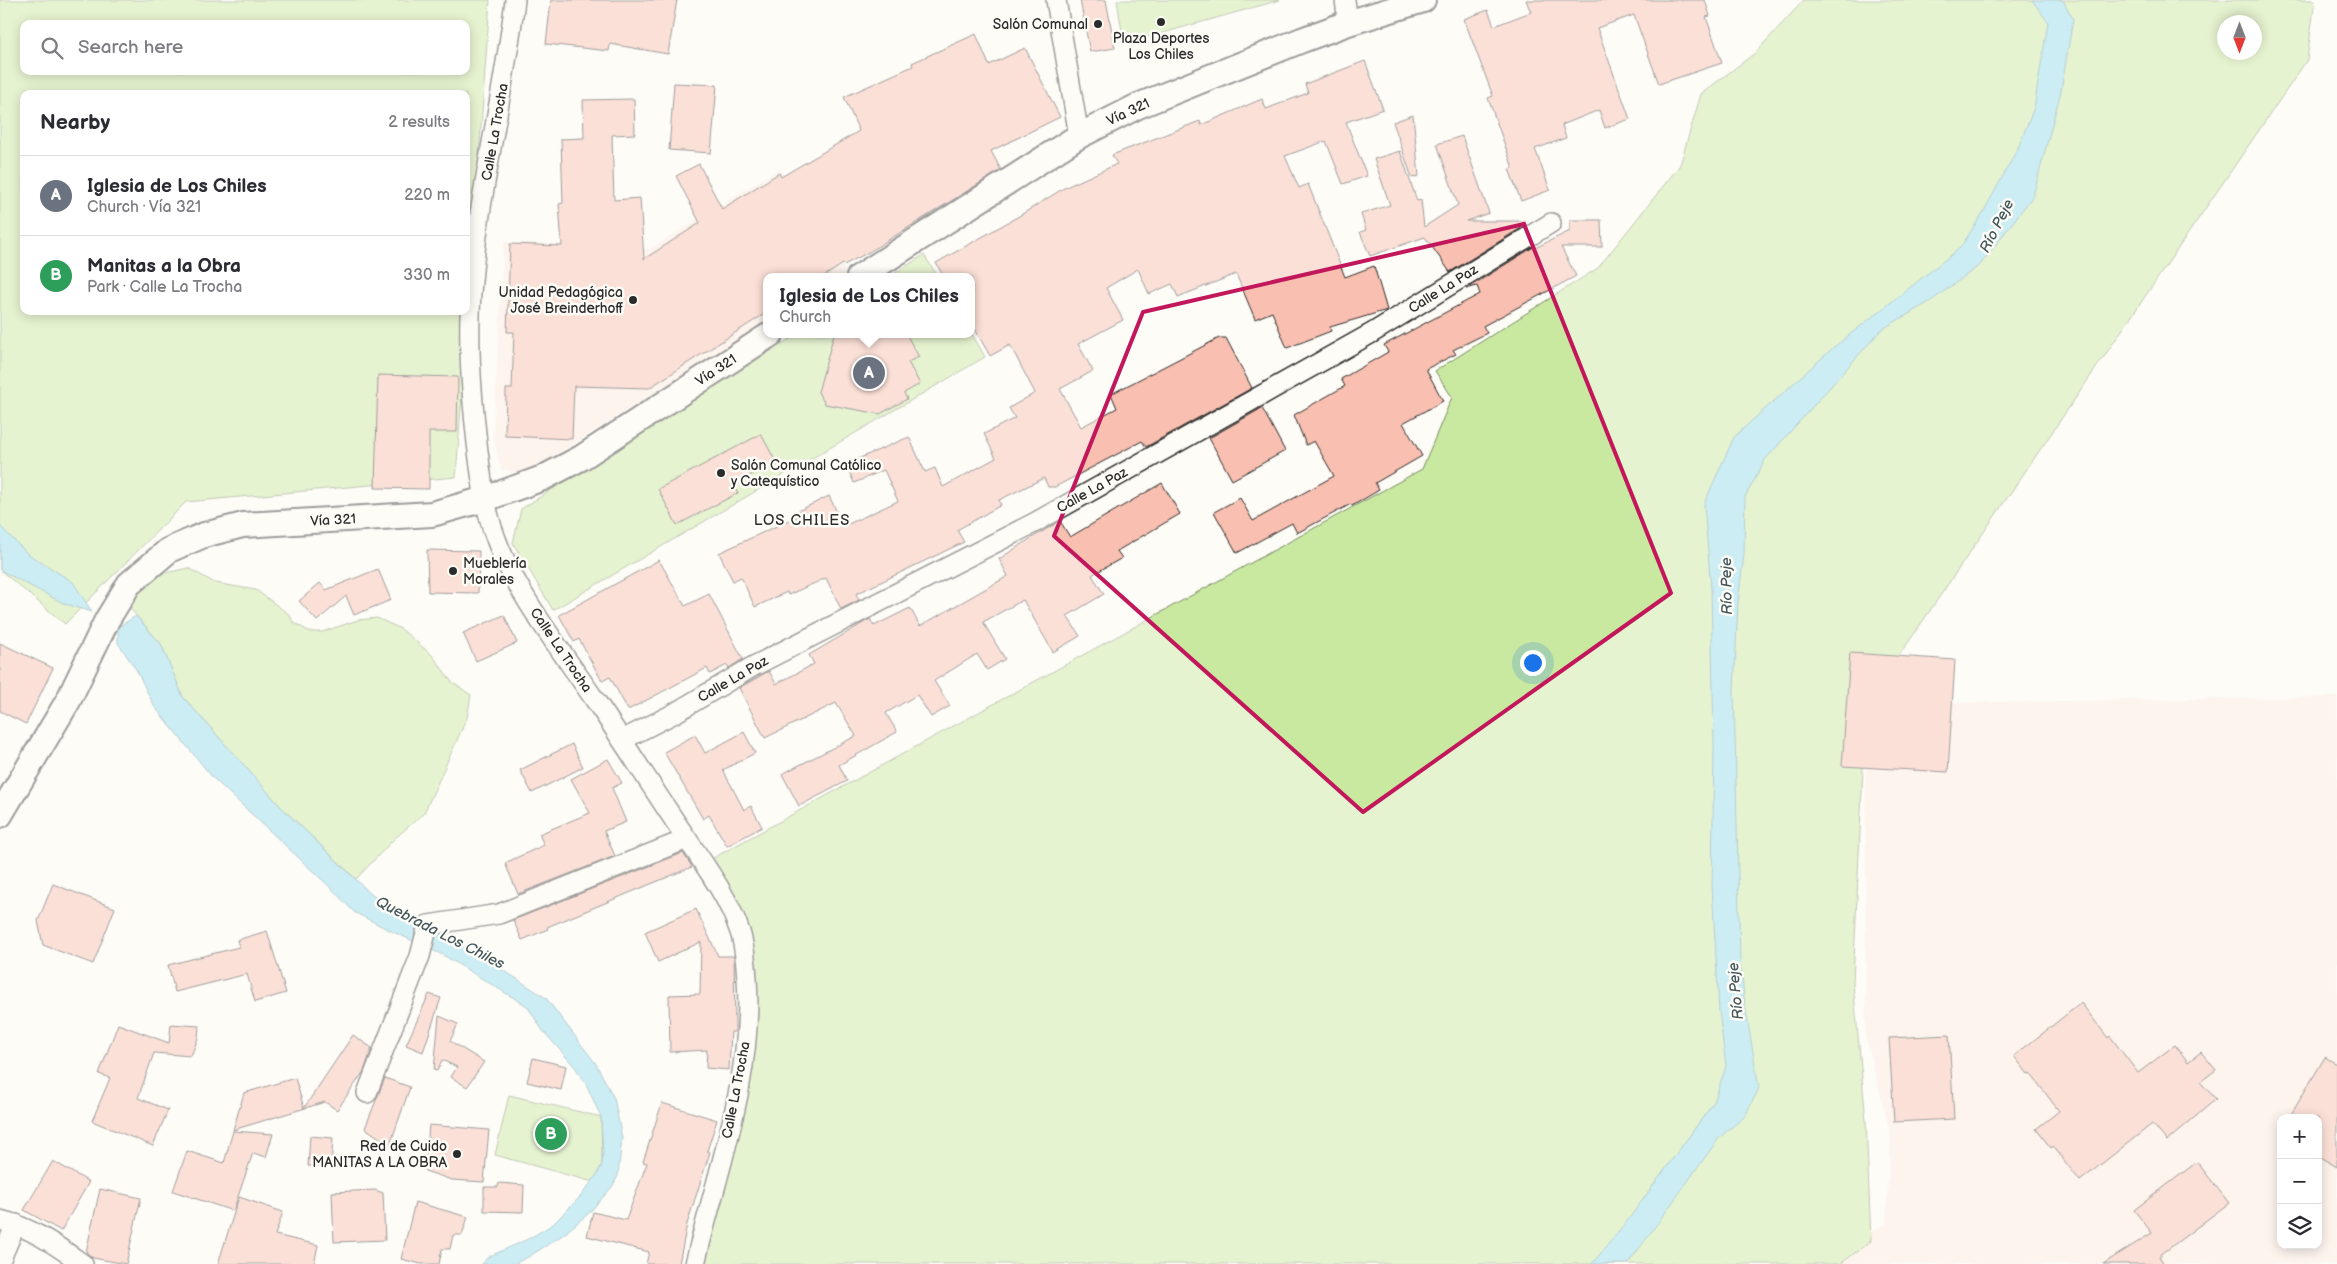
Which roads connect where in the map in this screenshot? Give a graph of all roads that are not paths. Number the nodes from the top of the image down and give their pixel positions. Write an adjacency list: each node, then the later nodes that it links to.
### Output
1 (515, 0): 9 (street, Calle La Trocha)
2 (1056, 0): 5 (street)
3 (1423, 0): 4 (street, Vía 321)
4 (1347, 12): 5 (street, Vía 321)
5 (1078, 136): 7 (street, Vía 321)
6 (1551, 223): 10 (street, Calle La Paz)
7 (865, 273)
8 (765, 338): 9 (street, Vía 321)
9 (485, 499): 10 (street, Calle La Trocha); 11 (street, Vía 321)
10 (622, 740): 12 (street, Calle La Trocha)
11 (2, 807)
12 (687, 839): 13 (street); 17 (street, Calle La Trocha)
13 (367, 1093)
14 (8, 1222): 15 (street); 16 (street)
15 (0, 1261)
16 (83, 1264)
17 (695, 1264)

